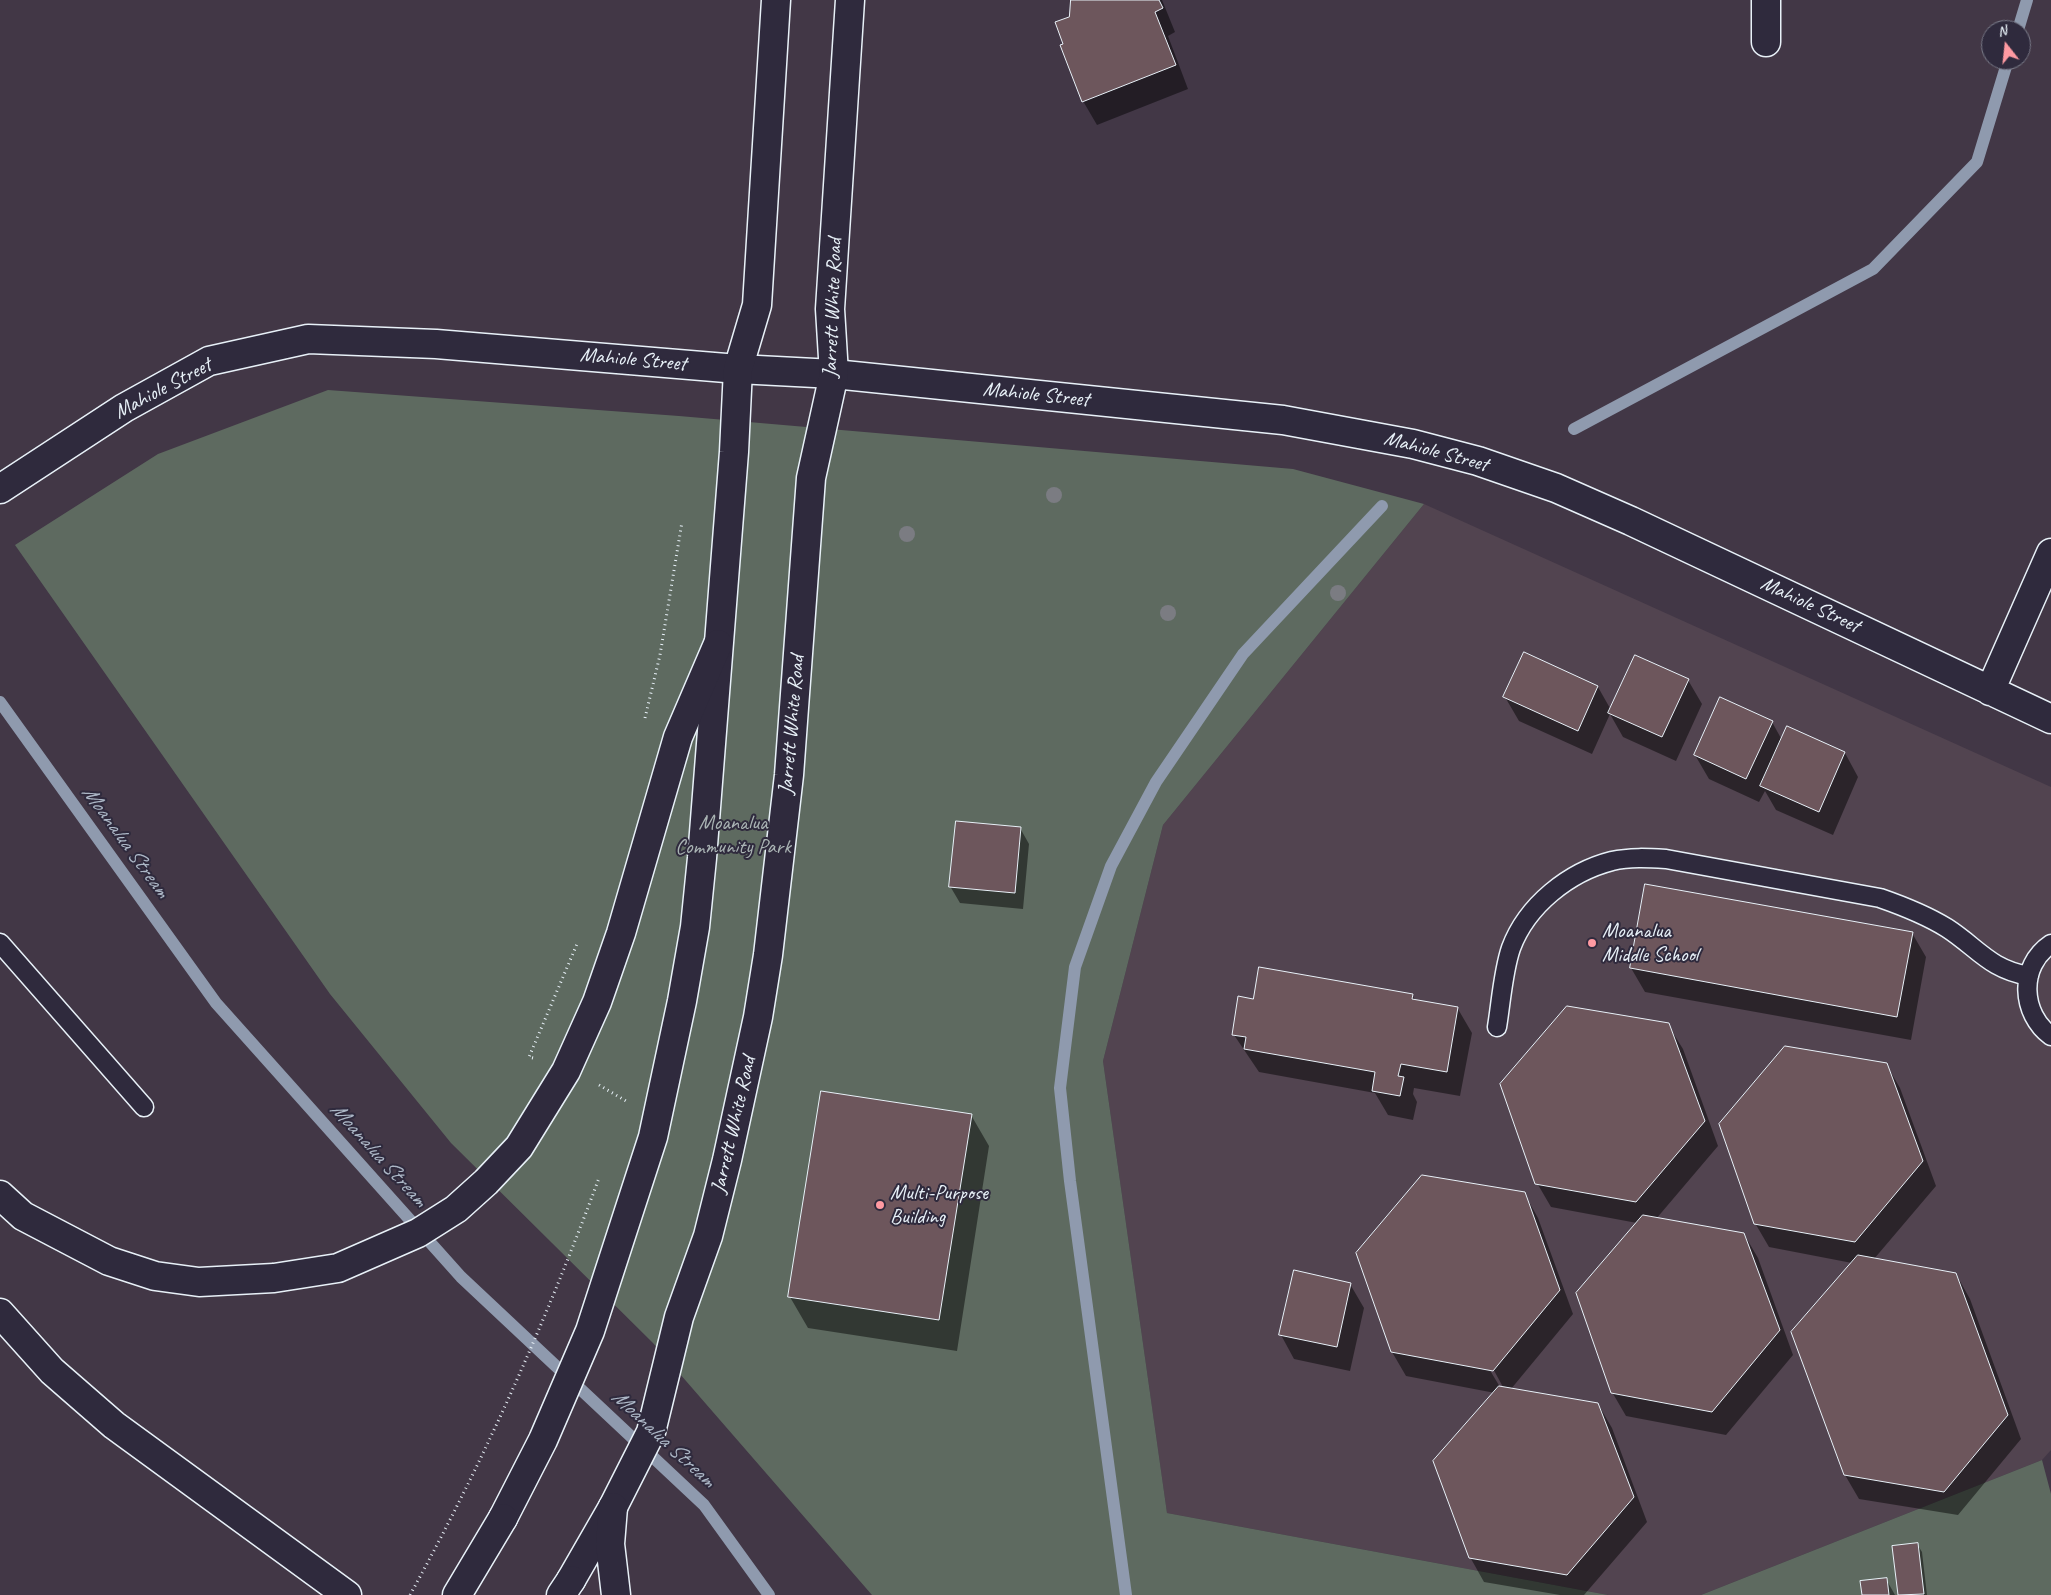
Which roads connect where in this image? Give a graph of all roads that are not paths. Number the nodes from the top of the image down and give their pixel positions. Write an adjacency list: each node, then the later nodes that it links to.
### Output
1 (776, 0): 5 (main road)
2 (850, 0): 6 (main road, Jarrett White Road)
3 (1766, 0): 4 (main road)
4 (1766, 42)
5 (738, 369): 6 (main road, Mahiole Street); 7 (main road, Mahiole Street); 9 (main road)
6 (834, 374): 10 (main road, Mahiole Street); 20 (main road, Jarrett White Road)
7 (0, 488)
8 (2051, 553): 10 (main road)
9 (718, 644): 18 (main road); 23 (main road)
10 (1990, 691): 11 (main road, Mahiole Street)
11 (2051, 719)
12 (0, 943): 17 (lane)
13 (2051, 944): 14 (lane)
14 (2029, 976): 15 (lane); 16 (lane)
15 (1497, 1027)
16 (2051, 1036)
17 (144, 1107)
18 (0, 1195)
19 (0, 1313): 22 (main road)
20 (612, 1507): 21 (main road, Jarrett White Road); 24 (main road)
21 (566, 1588)
22 (347, 1595)
23 (457, 1595)
24 (616, 1595)

